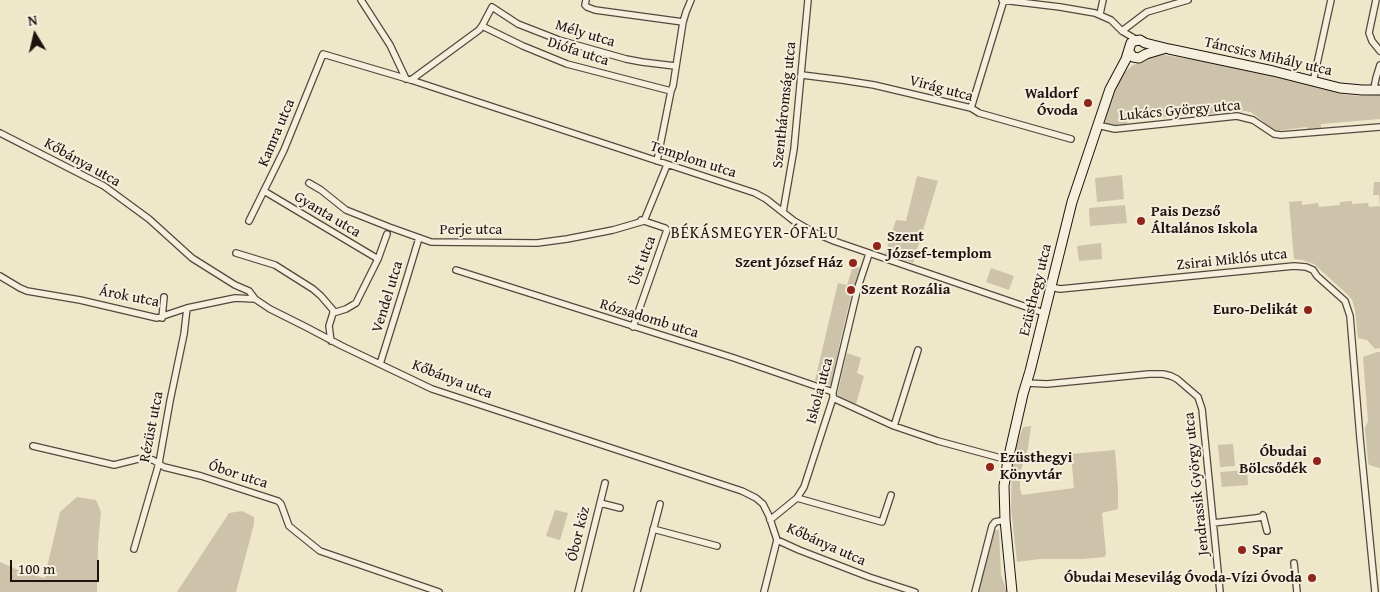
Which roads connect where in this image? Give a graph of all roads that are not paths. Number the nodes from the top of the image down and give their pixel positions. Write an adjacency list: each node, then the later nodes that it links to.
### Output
1 (361, 0): 25 (street)
2 (586, 0): 12 (street)
3 (691, 0): 12 (street)
4 (808, 0): 24 (street, Szentháromság utca)
5 (1003, 0): 10 (street); 29 (street)
6 (1103, 0): 11 (street)
7 (1188, 0): 14 (street)
8 (1331, 0): 26 (street)
9 (1376, 0): 17 (street)
10 (1060, 3): 11 (street)
11 (1100, 14): 14 (street)
12 (683, 22): 22 (street)
13 (482, 26): 22 (street, Mély utca); 25 (street); 28 (street, Diófa utca)
14 (1122, 30): 15 (street)
15 (1135, 44): 16 (street, Táncsics Mihály utca); 19 (street); 20 (street); 23 (street, Ezüsthegy utca)
16 (1169, 49): 19 (street, Táncsics Mihály utca); 26 (street, Táncsics Mihály utca)
17 (1380, 51)
18 (324, 54): 25 (street, Templom utca); 37 (street, Kamra utca)
19 (1146, 54): 20 (street, Táncsics Mihály utca)
20 (1136, 58): 23 (street, Ezüsthegy utca)
21 (1380, 65): 27 (street)
22 (675, 66): 28 (street)
23 (1119, 71): 30 (street, Ezüsthegy utca)
24 (802, 75): 29 (street, Virág utca); 38 (street, Szentháromság utca)
25 (409, 80): 34 (street, Templom utca)
26 (1313, 82): 27 (street, Táncsics Mihály utca)
27 (1378, 88)
28 (670, 91): 34 (street)
29 (971, 108): 33 (street, Virág utca)
30 (1097, 125): 31 (street, Lukács György utca); 48 (street, Ezüsthegy utca)
31 (1380, 127)
32 (0, 133): 50 (street, Kőbánya utca)
33 (1071, 138)
34 (657, 161): 35 (street, Templom utca)
35 (667, 165): 38 (street, Templom utca); 39 (street)
36 (309, 183): 42 (street, Perje utca)
37 (264, 191): 40 (street, Kamra utca); 45 (street, Gyanta utca)
38 (783, 212): 44 (street, Templom utca)
39 (643, 220): 42 (street, Perje utca); 55 (street, Üst utca)
40 (249, 221)
41 (387, 234): 45 (street)
42 (418, 238): 58 (street, Vendel utca)
43 (236, 253): 52 (street)
44 (869, 254): 53 (street, Templom utca); 60 (street, Iskola utca)
45 (378, 259): 52 (street)
46 (456, 270): 55 (street, Rózsadomb utca)
47 (0, 276): 54 (street, Árok utca)
48 (1051, 287): 53 (street, Ezüsthegy utca); 89 (street, Zsirai Miklós utca)
49 (164, 297): 54 (street)
50 (255, 299): 51 (street, Árok utca); 56 (street, Kőbánya utca)
51 (187, 308): 54 (street, Árok utca); 64 (street, Rézüst utca)
52 (333, 313): 56 (street)
53 (1044, 314): 59 (street, Ezüsthegy utca)
54 (162, 318)
55 (633, 327): 60 (street, Rózsadomb utca)
56 (331, 340): 58 (street, Kőbánya utca)
57 (918, 350): 61 (street)
58 (380, 364): 71 (street, Kőbánya utca)
59 (1026, 383): 63 (street, Ezüsthegy utca); 73 (street, Jendrassik György utca)
60 (833, 395): 61 (street, Rózsadomb utca); 67 (street, Iskola utca)
61 (894, 426): 63 (street, Rózsadomb utca)
62 (33, 446): 64 (street, Óbor utca)
63 (1008, 460): 72 (street, Ezüsthegy utca)
64 (159, 463): 78 (street, Rézüst utca); 80 (street, Óbor utca)
65 (606, 482): 68 (street, Óbor köz)
66 (891, 495): 67 (street)
67 (797, 498): 71 (street, Iskola utca)
68 (600, 503): 70 (street); 81 (street, Óbor köz)
69 (660, 504): 74 (street)
70 (620, 508)
71 (770, 520): 76 (street, Kőbánya utca)
72 (1005, 520): 85 (street); 86 (street, Ezüsthegy utca)
73 (1213, 523): 75 (street); 87 (street, Jendrassik György utca)
74 (653, 529): 77 (street); 82 (street)
75 (1267, 531)
76 (777, 540): 83 (street); 84 (street, Kőbánya utca)
77 (717, 546)
78 (134, 549)
79 (1294, 563): 88 (street)
80 (439, 592)
81 (578, 592)
82 (637, 592)
83 (764, 592)
84 (914, 592)
85 (975, 592)
86 (1012, 592)
87 (1220, 592)
88 (1296, 592)
89 (1375, 592)

